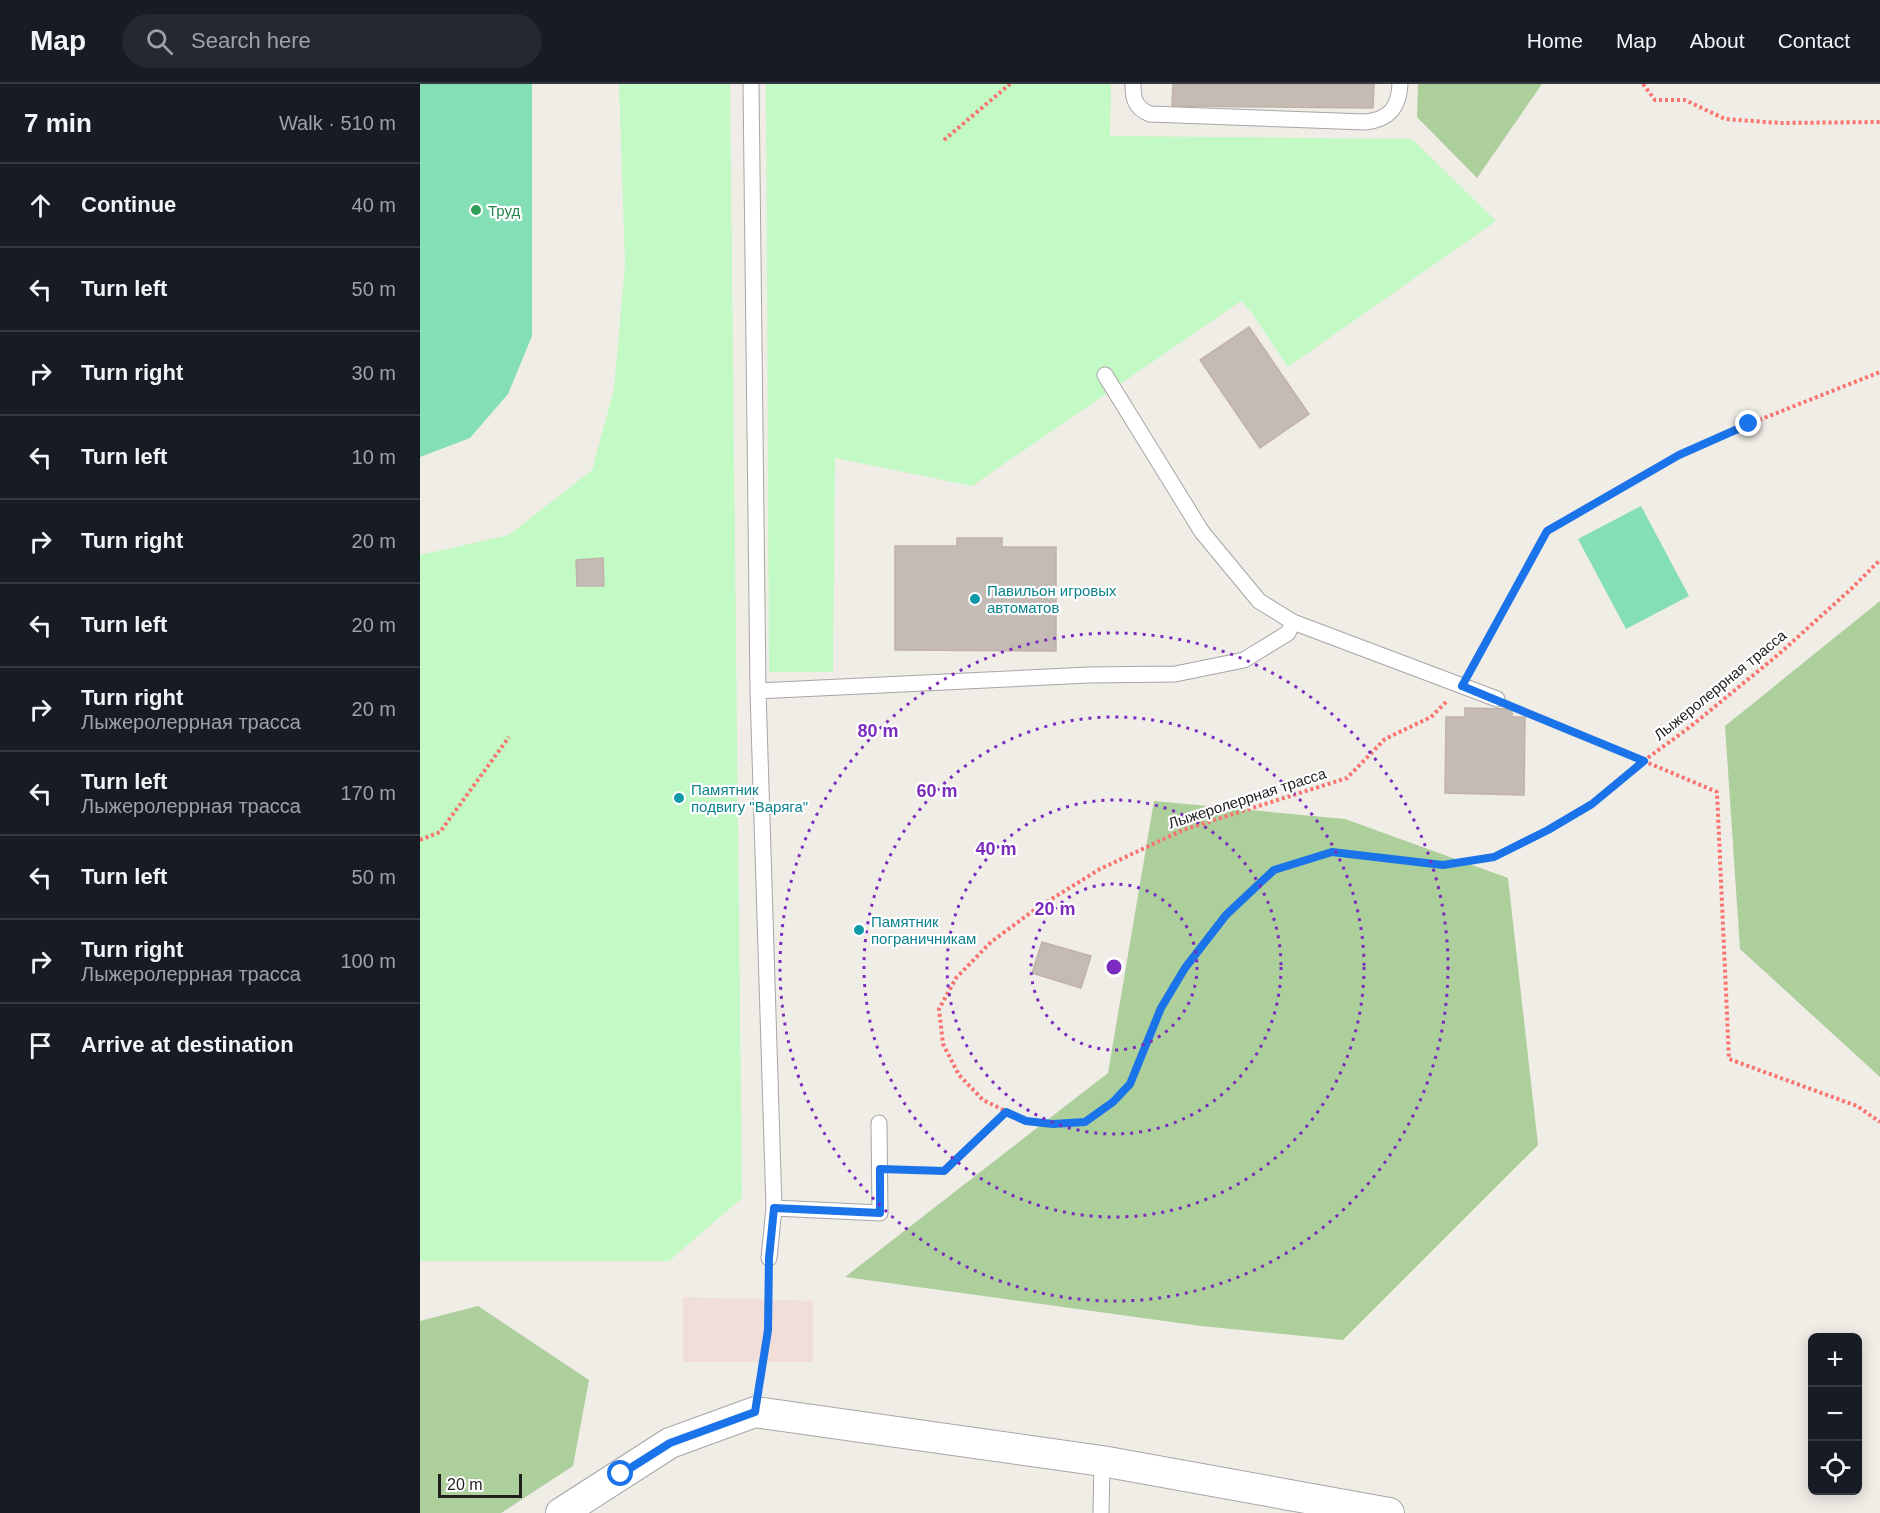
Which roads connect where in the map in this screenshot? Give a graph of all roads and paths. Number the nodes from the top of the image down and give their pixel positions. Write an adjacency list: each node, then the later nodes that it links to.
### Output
1 (751, 84): 13 (lane)
2 (1010, 84): 7 (path)
3 (1133, 84): 4 (lane)
4 (1400, 84)
5 (1643, 84): 6 (path)
6 (1880, 122)
7 (944, 140)
8 (1880, 372): 12 (path, Лыжеролеррная трасса)
9 (1105, 375): 11 (lane)
10 (1880, 560): 16 (path, Лыжеролеррная трасса)
11 (1293, 622): 12 (lane); 13 (lane)
12 (1462, 686): 14 (lane); 18 (path, Лыжеролеррная трасса)
13 (758, 691): 22 (lane)
14 (1497, 699): 16 (path)
15 (509, 737): 17 (path)
16 (1644, 761): 18 (path, Лыжеролеррная трасса); 19 (path)
17 (420, 840)
18 (1006, 1112): 21 (path)
19 (1880, 1122)
20 (879, 1123): 21 (lane)
21 (880, 1169): 22 (lane)
22 (774, 1208): 23 (lane)
23 (769, 1258): 24 (path)
24 (755, 1412): 25 (street); 26 (street)
25 (1102, 1461): 29 (lane); 30 (street)
26 (621, 1474): 27 (street); 28 (street)
27 (561, 1513)
28 (578, 1513)
29 (1101, 1513)
30 (1389, 1513)

